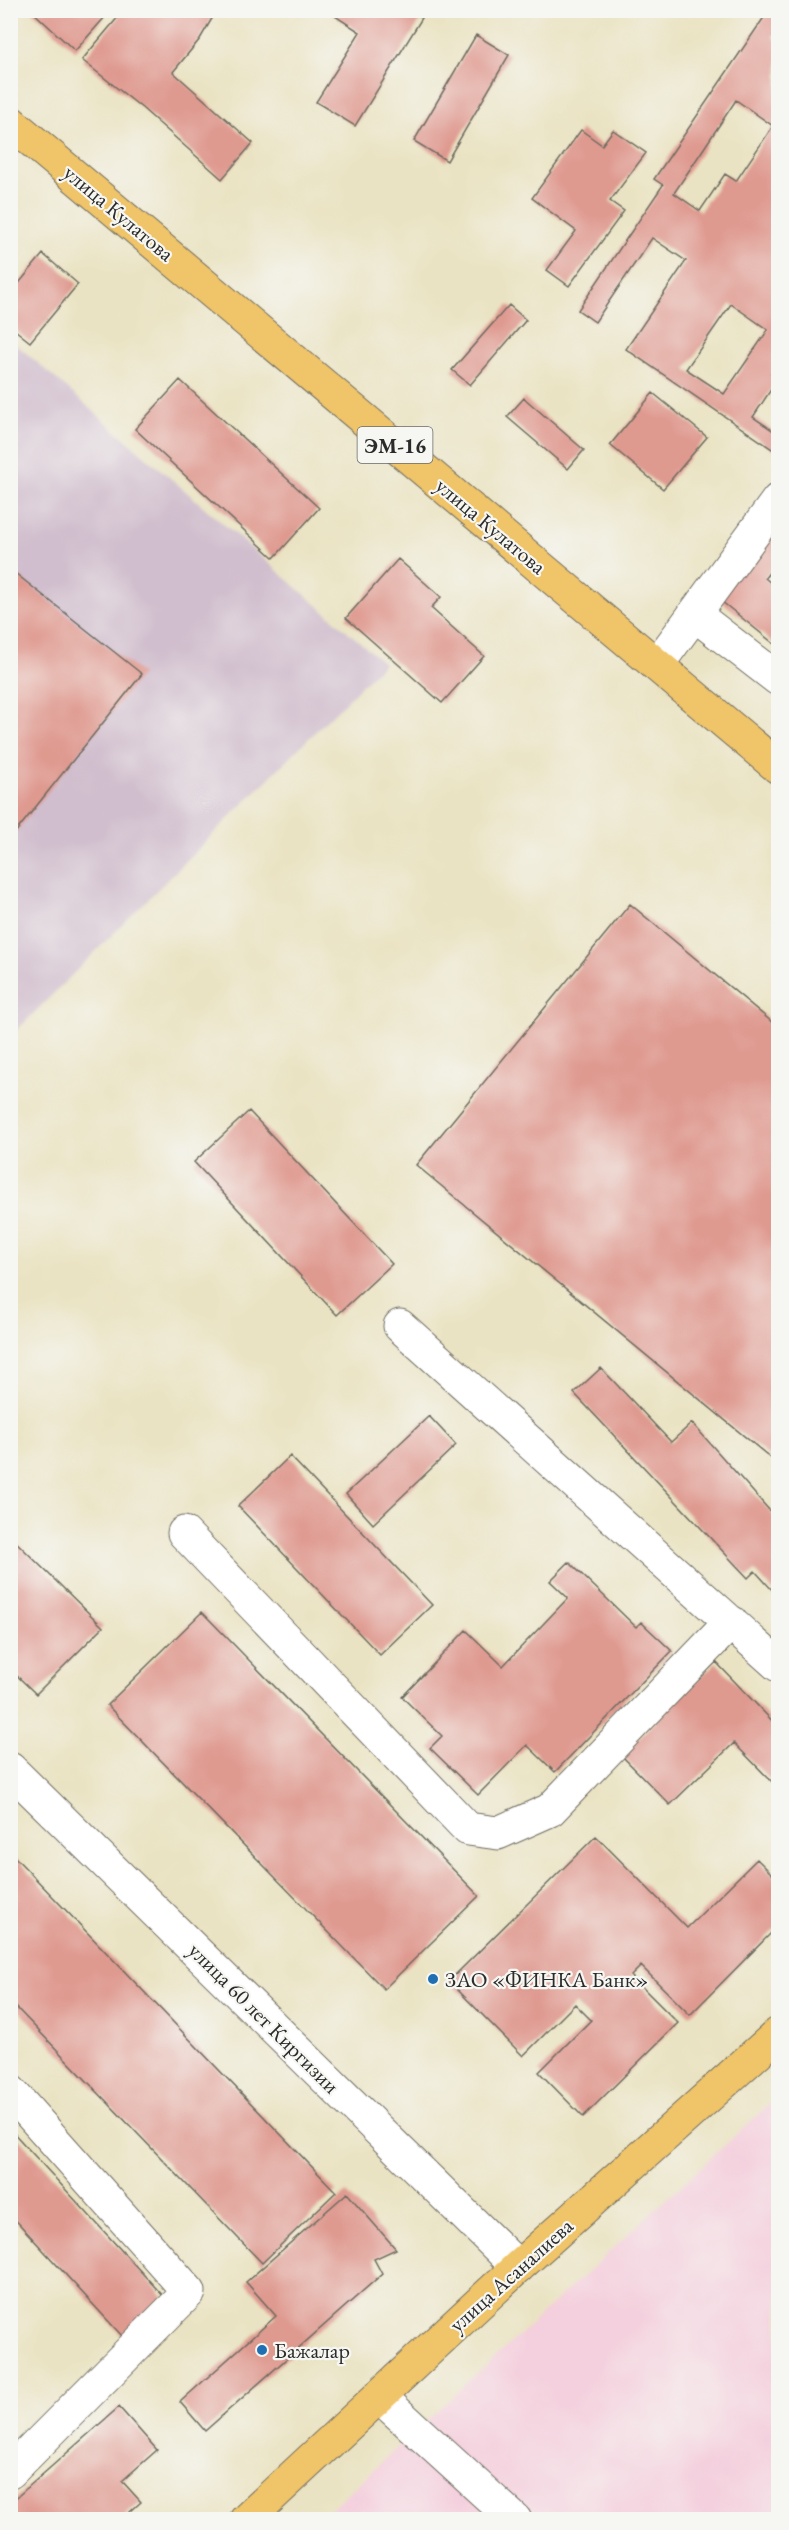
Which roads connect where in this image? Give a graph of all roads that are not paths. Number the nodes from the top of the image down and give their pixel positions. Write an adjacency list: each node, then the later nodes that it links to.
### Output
1 (10, 122): 4 (main road, улица Кулатова / ЭМ-16)
2 (778, 500): 3 (street)
3 (694, 614): 4 (street); 5 (street)
4 (657, 665): 6 (main road, улица Кулатова / ЭМ-16)
5 (778, 678)
6 (778, 767)
7 (400, 1326): 9 (street)
8 (184, 1533): 9 (street)
9 (731, 1622): 10 (street)
10 (778, 1665)
11 (14, 1777): 14 (street, улица 60 лет Киргизии)
12 (778, 2034): 14 (main road, улица Асаналиева)
13 (10, 2091): 16 (street)
14 (518, 2267): 15 (main road, улица Асаналиева)
15 (379, 2396): 17 (main road, улица Асаналиева); 18 (street)
16 (10, 2472)
17 (246, 2520)
18 (515, 2520)

